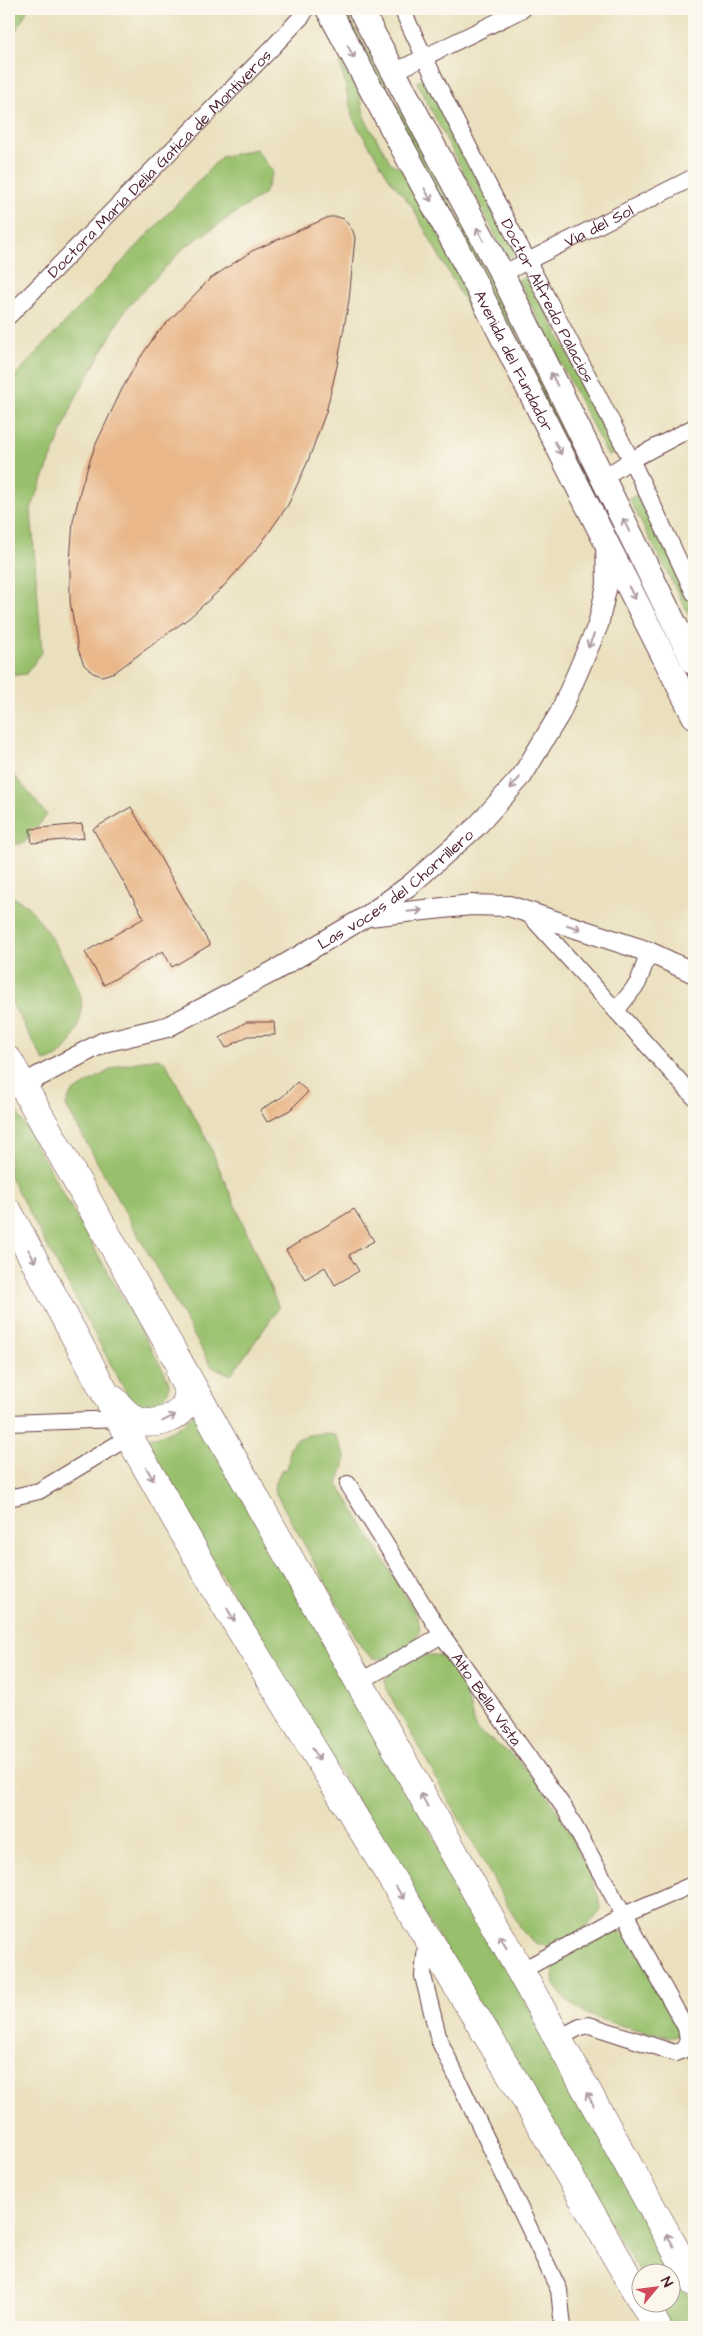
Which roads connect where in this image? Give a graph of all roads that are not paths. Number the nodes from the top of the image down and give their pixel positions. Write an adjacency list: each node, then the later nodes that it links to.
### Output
1 (306, 9): 11 (street, Doctora María Delia Gatica de Montiveros)
2 (328, 9): 15 (main road, Avenida del Fundador, one-way to 15)
3 (360, 9): 7 (main road, Avenida del Fundador)
4 (402, 9): 6 (street, Doctor Alfredo Palacios)
5 (523, 9): 6 (street)
6 (424, 57): 7 (street); 9 (street, Doctor Alfredo Palacios)
7 (394, 72): 10 (main road, Avenida del Fundador, one-way to 7)
8 (694, 177): 9 (street, Via del Sol)
9 (527, 260): 10 (street, Via del Sol); 13 (street, Doctor Alfredo Palacios)
10 (502, 274): 14 (main road, Avenida del Fundador, one-way to 10)
11 (9, 316)
12 (694, 428): 13 (street)
13 (631, 460): 14 (street); 16 (street, Doctor Alfredo Palacios)
14 (603, 478): 17 (main road, Avenida del Fundador, one-way to 14)
15 (606, 542): 18 (main road, Avenida del Fundador, one-way to 18); 20 (street, Las voces del Chorrillero, one-way to 20)
16 (694, 593)
17 (694, 663)
18 (694, 716)
19 (526, 911): 20 (street, one-way to 19); 21 (street, one-way to 21); 23 (street)
20 (367, 916): 25 (street, Las voces del Chorrillero)
21 (650, 952): 22 (street); 23 (street)
22 (694, 973)
23 (616, 1011): 26 (street)
24 (9, 1061): 25 (highway)
25 (16, 1084): 28 (highway)
26 (694, 1097)
27 (9, 1213): 29 (highway, one-way to 29)
28 (171, 1349): 29 (highway, one-way to 28); 35 (highway)
29 (93, 1370): 31 (highway)
30 (9, 1423): 31 (street)
31 (124, 1428): 33 (street); 38 (highway, one-way to 38)
32 (348, 1484): 34 (street, Alto Bella Vista)
33 (9, 1498)
34 (442, 1635): 35 (street); 37 (street, Alto Bella Vista)
35 (359, 1682): 39 (highway, one-way to 35)
36 (694, 1884): 37 (street)
37 (624, 1915): 39 (street); 40 (street, Alto Bella Vista)
38 (426, 1937): 41 (highway); 44 (street)
39 (519, 1972): 40 (highway)
40 (557, 2039): 42 (highway, one-way to 40)
41 (630, 2281)
42 (694, 2283)
43 (650, 2314): 45 (highway)
44 (563, 2327)
45 (657, 2327)

